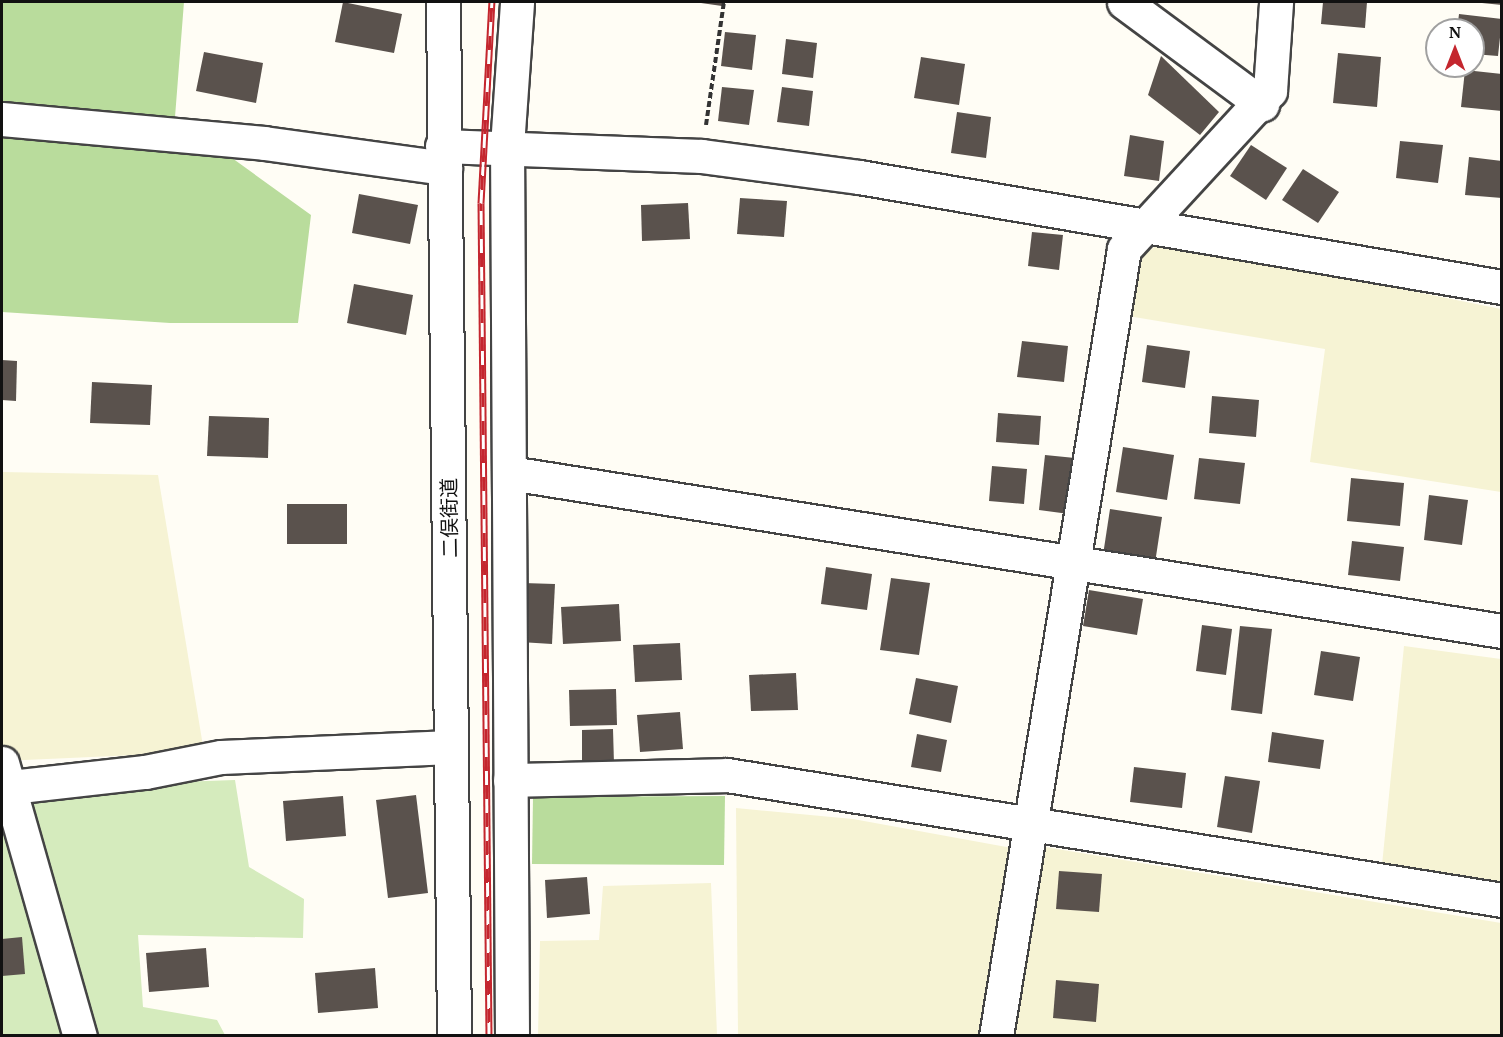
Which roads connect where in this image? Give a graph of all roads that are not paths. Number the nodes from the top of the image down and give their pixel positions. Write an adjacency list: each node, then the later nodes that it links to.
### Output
1 (443, 2): 8 (street, 二俣街道)
2 (516, 2): 7 (street)
3 (1124, 2): 5 (street)
4 (1276, 2): 5 (street)
5 (1262, 104): 9 (street)
6 (2, 119): 8 (street)
7 (507, 146): 8 (street); 9 (street); 11 (street)
8 (444, 157): 14 (street, 二俣街道)
9 (1141, 226): 10 (street); 12 (street)
10 (1502, 287)
11 (510, 473): 12 (street); 16 (street)
12 (1075, 561): 13 (street); 17 (street)
13 (1502, 631)
14 (451, 747): 15 (street); 20 (street, 二俣街道)
15 (4, 780): 19 (street)
16 (510, 780): 17 (street); 21 (street)
17 (1031, 826): 18 (street); 22 (street)
18 (1502, 900)
19 (80, 1035)
20 (454, 1035)
21 (512, 1035)
22 (996, 1035)

